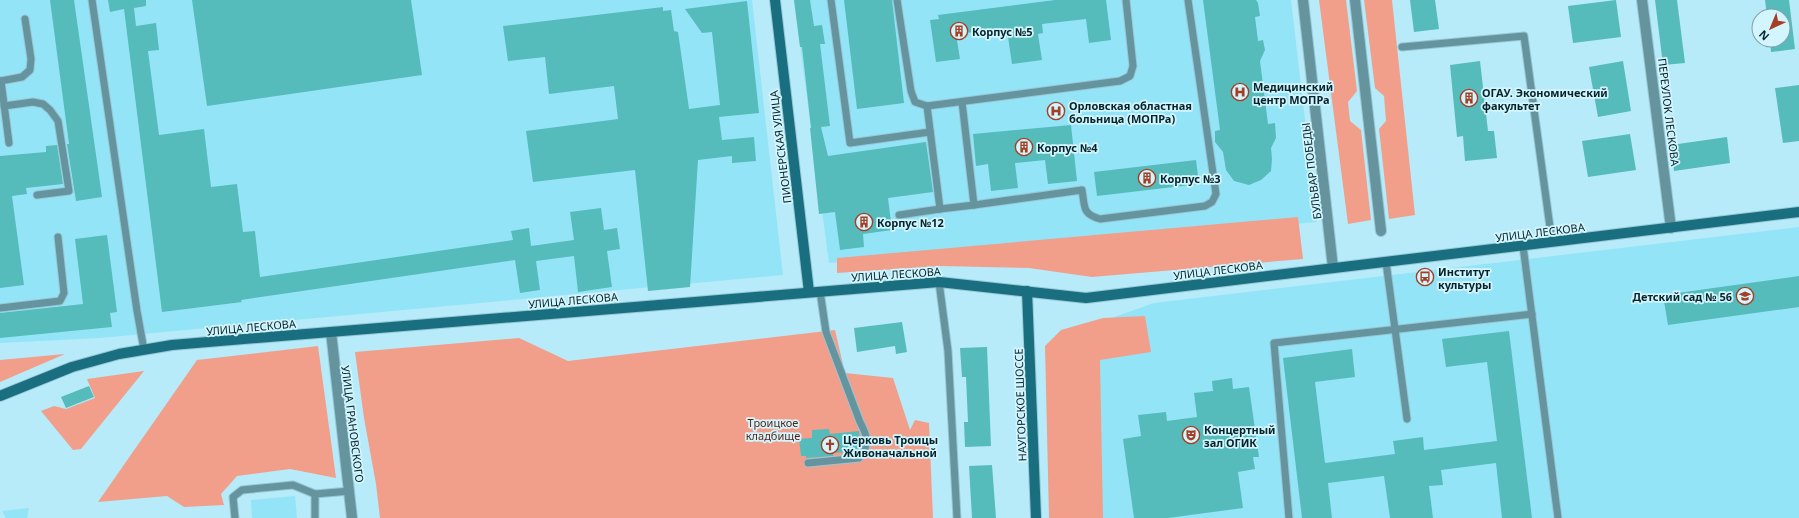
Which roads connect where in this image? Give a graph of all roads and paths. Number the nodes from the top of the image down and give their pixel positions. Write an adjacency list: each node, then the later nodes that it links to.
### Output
1 (92, 0): 38 (lane)
2 (775, 0): 33 (main road, ПИОНЕРСКАЯ УЛИЦА)
3 (831, 0): 16 (lane)
4 (897, 0): 15 (lane)
5 (1126, 0): 13 (lane)
6 (1188, 0): 19 (lane)
7 (1303, 0): 29 (street, БУЛЬВАР ПОБЕДЫ)
8 (1356, 0): 24 (street)
9 (1642, 0): 23 (street, ПЕРЕУЛОК ЛЕСКОВА)
10 (25, 19): 12 (lane)
11 (1402, 47): 26 (lane)
12 (0, 81): 14 (lane)
13 (962, 102): 15 (lane); 19 (lane)
14 (4, 106): 17 (lane); 18 (lane)
15 (927, 106): 16 (lane)
16 (930, 132): 20 (lane)
17 (9, 143)
18 (37, 195)
19 (974, 205): 20 (lane)
20 (940, 209): 22 (lane)
21 (1799, 212): 23 (main road, УЛИЦА ЛЕСКОВА)
22 (900, 215)
23 (1671, 228): 26 (main road, УЛИЦА ЛЕСКОВА)
24 (1381, 231)
25 (58, 237): 34 (lane)
26 (1552, 242): 27 (main road, УЛИЦА ЛЕСКОВА)
27 (1523, 246): 28 (main road, УЛИЦА ЛЕСКОВА); 35 (lane)
28 (1386, 262): 29 (main road, УЛИЦА ЛЕСКОВА); 36 (lane)
29 (1333, 268): 32 (main road, УЛИЦА ЛЕСКОВА)
30 (939, 282): 31 (main road, УЛИЦА ЛЕСКОВА); 32 (main road, УЛИЦА ЛЕСКОВА); 47 (lane)
31 (820, 291): 33 (main road, УЛИЦА ЛЕСКОВА); 41 (lane)
32 (1027, 291): 48 (main road, НАУГОРСКОЕ ШОССЕ)
33 (809, 292): 37 (main road, УЛИЦА ЛЕСКОВА)
34 (0, 308)
35 (1532, 314): 36 (lane); 50 (lane)
36 (1394, 329): 40 (lane); 49 (lane)
37 (331, 332): 38 (main road, УЛИЦА ЛЕСКОВА); 42 (street, УЛИЦА ГРАНОВСКОГО)
38 (144, 350): 39 (main road, УЛИЦА ЛЕСКОВА)
39 (0, 396)
40 (1407, 419)
41 (808, 463)
42 (350, 491): 43 (lane); 46 (street, УЛИЦА ГРАНОВСКОГО)
43 (315, 494): 44 (lane); 45 (lane)
44 (235, 518)
45 (315, 518)
46 (352, 518)
47 (957, 518)
48 (1036, 518)
49 (1289, 518)
50 (1558, 518)

